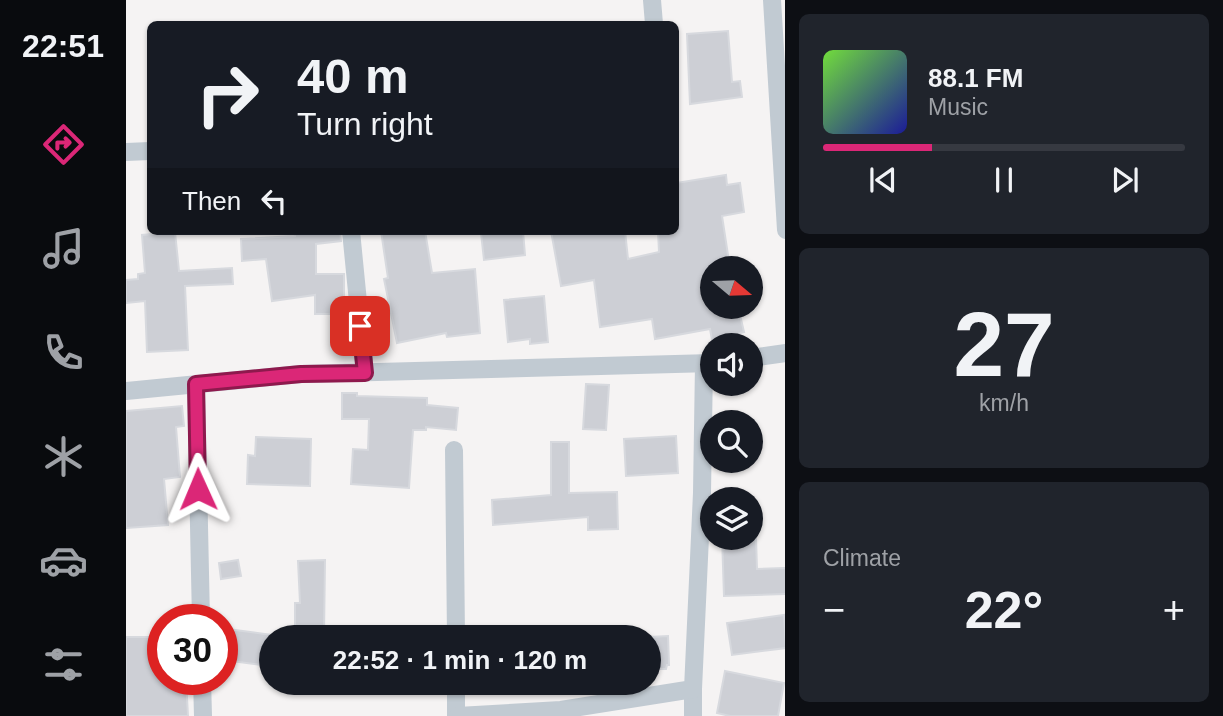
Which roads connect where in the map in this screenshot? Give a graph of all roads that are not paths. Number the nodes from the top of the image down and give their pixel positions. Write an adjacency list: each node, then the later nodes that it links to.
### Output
1 (652, 0): 3 (street)
2 (772, 0): 6 (street)
3 (654, 21)
4 (147, 151): 5 (street)
5 (126, 152)
6 (785, 214)
7 (351, 235): 11 (street)
8 (785, 353): 9 (street)
9 (763, 356)
10 (700, 364): 11 (street)
11 (365, 373): 12 (street)
12 (196, 384): 13 (street); 16 (street)
13 (126, 391)
14 (707, 396): 18 (street)
15 (454, 450): 17 (street)
16 (201, 604)
17 (456, 625)
18 (693, 689): 22 (street); 23 (street)
19 (202, 695): 21 (street)
20 (456, 695): 22 (street)
21 (203, 716)
22 (457, 716)
23 (693, 716)

